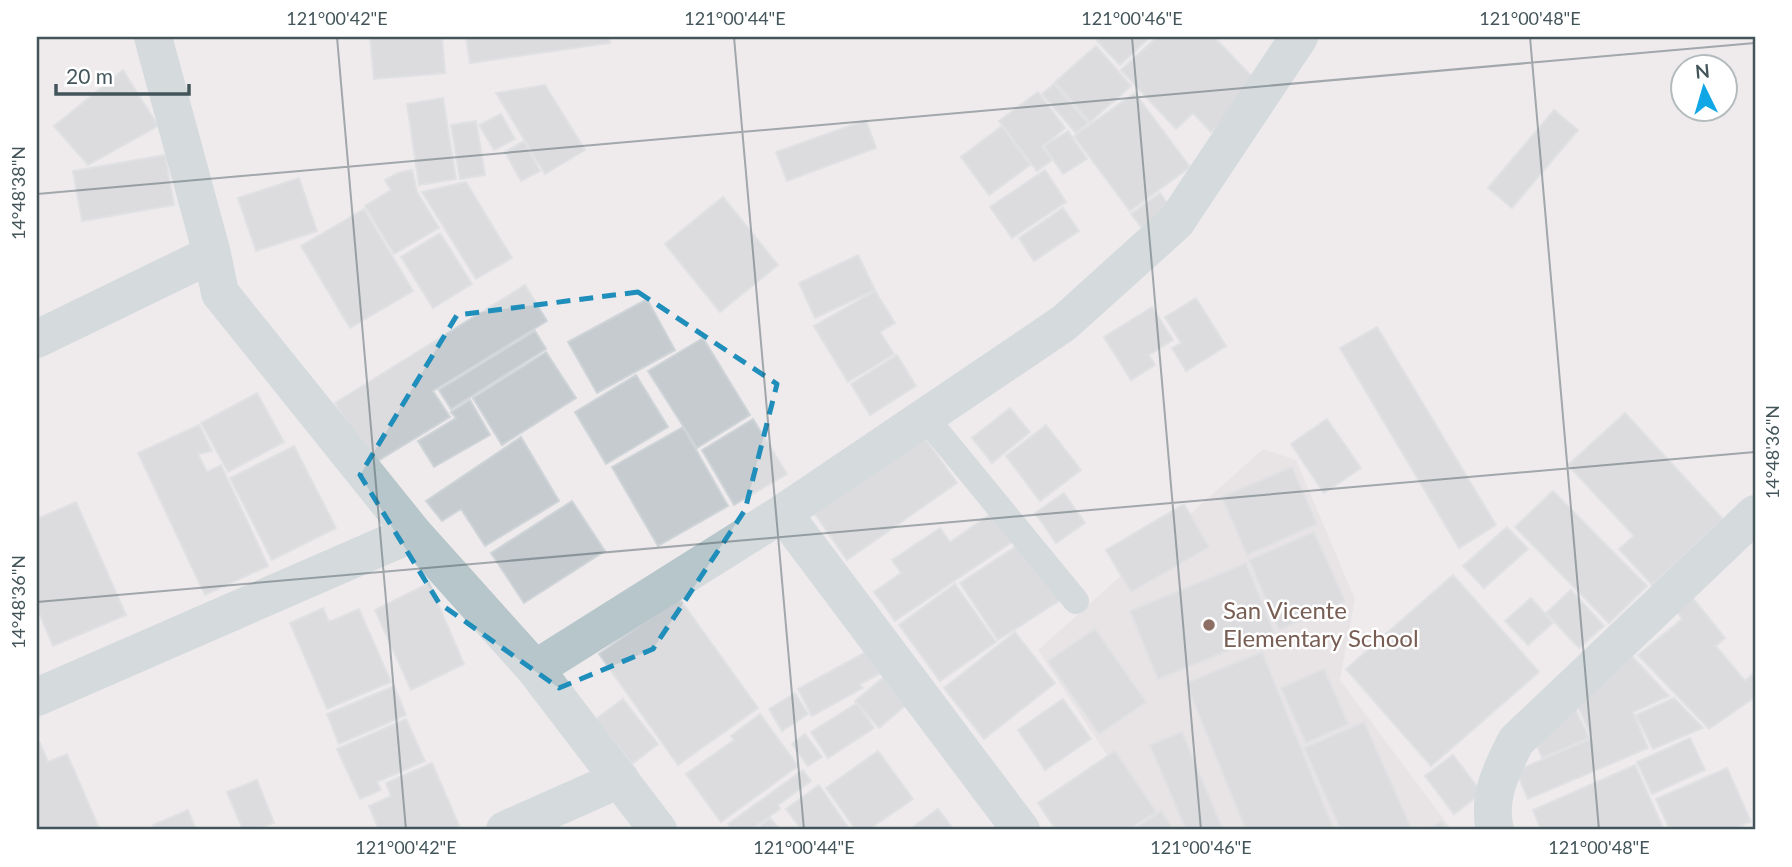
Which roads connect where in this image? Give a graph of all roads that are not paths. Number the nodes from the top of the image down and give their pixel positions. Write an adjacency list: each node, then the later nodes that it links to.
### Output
1 (153, 37): 3 (street)
2 (1299, 37): 5 (street)
3 (212, 254): 4 (street); 8 (street)
4 (37, 339)
5 (925, 417): 6 (street); 9 (lane)
6 (783, 513): 10 (street); 15 (street)
7 (1755, 514): 16 (street)
8 (413, 533): 10 (street); 11 (street)
9 (1076, 601)
10 (535, 669): 12 (street)
11 (37, 696)
12 (620, 779): 13 (street); 14 (street)
13 (505, 830)
14 (658, 830)
15 (1021, 830)
16 (1495, 830)

